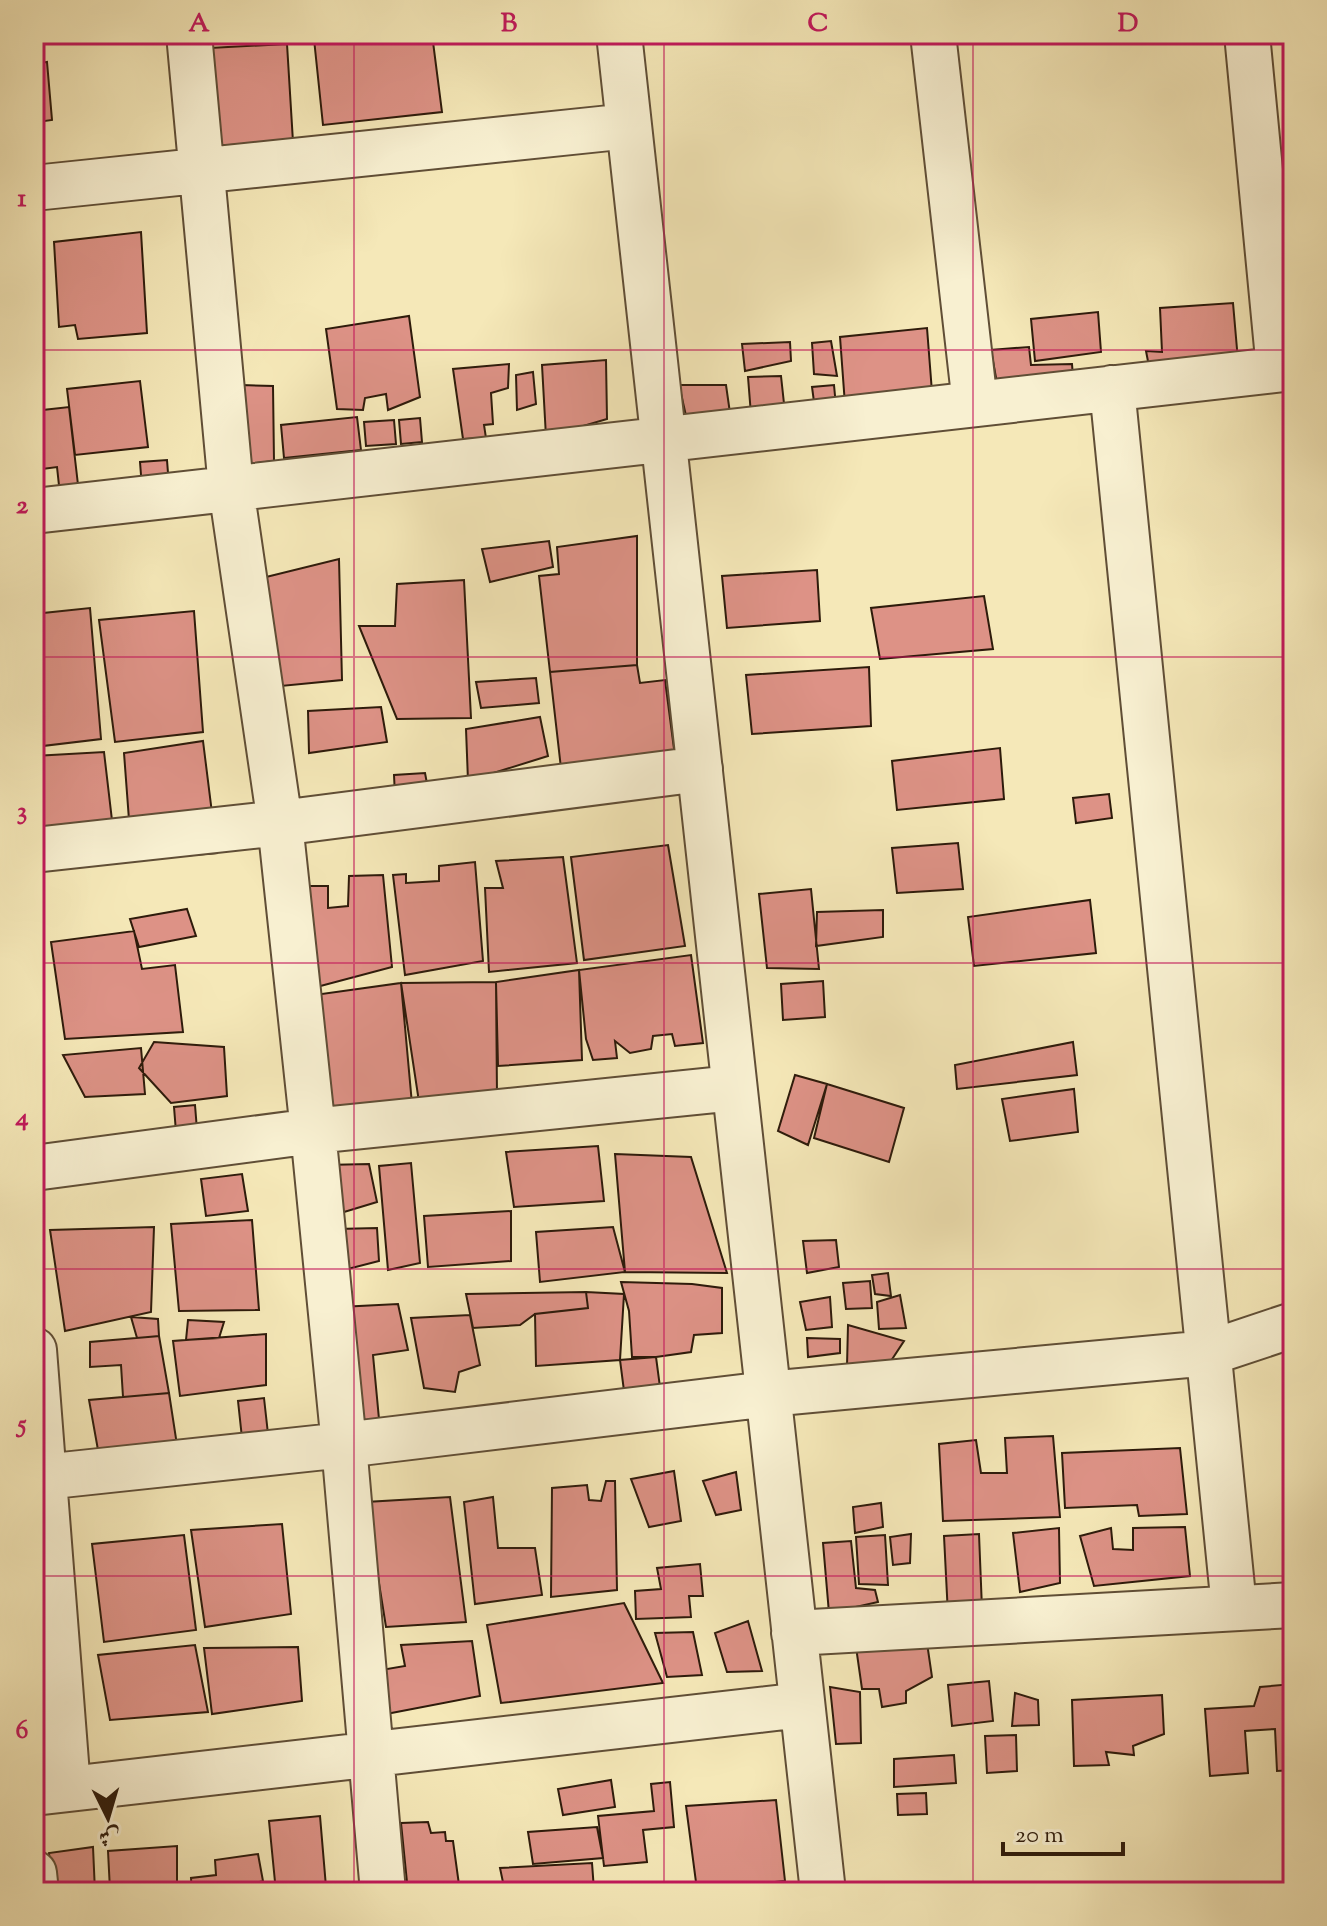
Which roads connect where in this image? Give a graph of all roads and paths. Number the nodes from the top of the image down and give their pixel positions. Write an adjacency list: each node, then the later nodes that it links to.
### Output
1 (189, 34): 7 (street)
2 (619, 34): 5 (street)
3 (933, 34): 11 (street)
4 (1247, 34): 6 (street)
5 (629, 126): 7 (street); 12 (street)
6 (1276, 144): 9 (street)
7 (202, 170): 8 (street); 13 (street)
8 (34, 188)
9 (1286, 368): 10 (street)
10 (1112, 388): 11 (street); 23 (street)
11 (975, 404): 12 (street)
12 (663, 440): 13 (street); 15 (street)
13 (231, 488): 14 (street); 16 (street)
14 (34, 511)
15 (700, 769): 16 (street); 18 (street)
16 (280, 823): 17 (street); 19 (street)
17 (34, 850)
18 (734, 1088): 19 (street); 24 (street)
19 (313, 1131): 20 (street); 25 (street)
20 (34, 1168)
21 (1293, 1325): 23 (street)
22 (34, 1350): 26 (street)
23 (1209, 1353): 24 (street); 28 (street)
24 (768, 1394): 25 (street); 29 (street)
25 (344, 1445): 26 (street); 31 (street)
26 (39, 1478): 32 (street)
27 (1293, 1605): 28 (street)
28 (1234, 1607): 29 (street)
29 (794, 1633): 30 (street)
30 (802, 1705): 31 (street); 36 (street)
31 (372, 1753): 32 (street); 35 (street)
32 (51, 1790)
33 (34, 1873): 34 (street)
34 (36, 1892)
35 (383, 1892)
36 (823, 1892)

